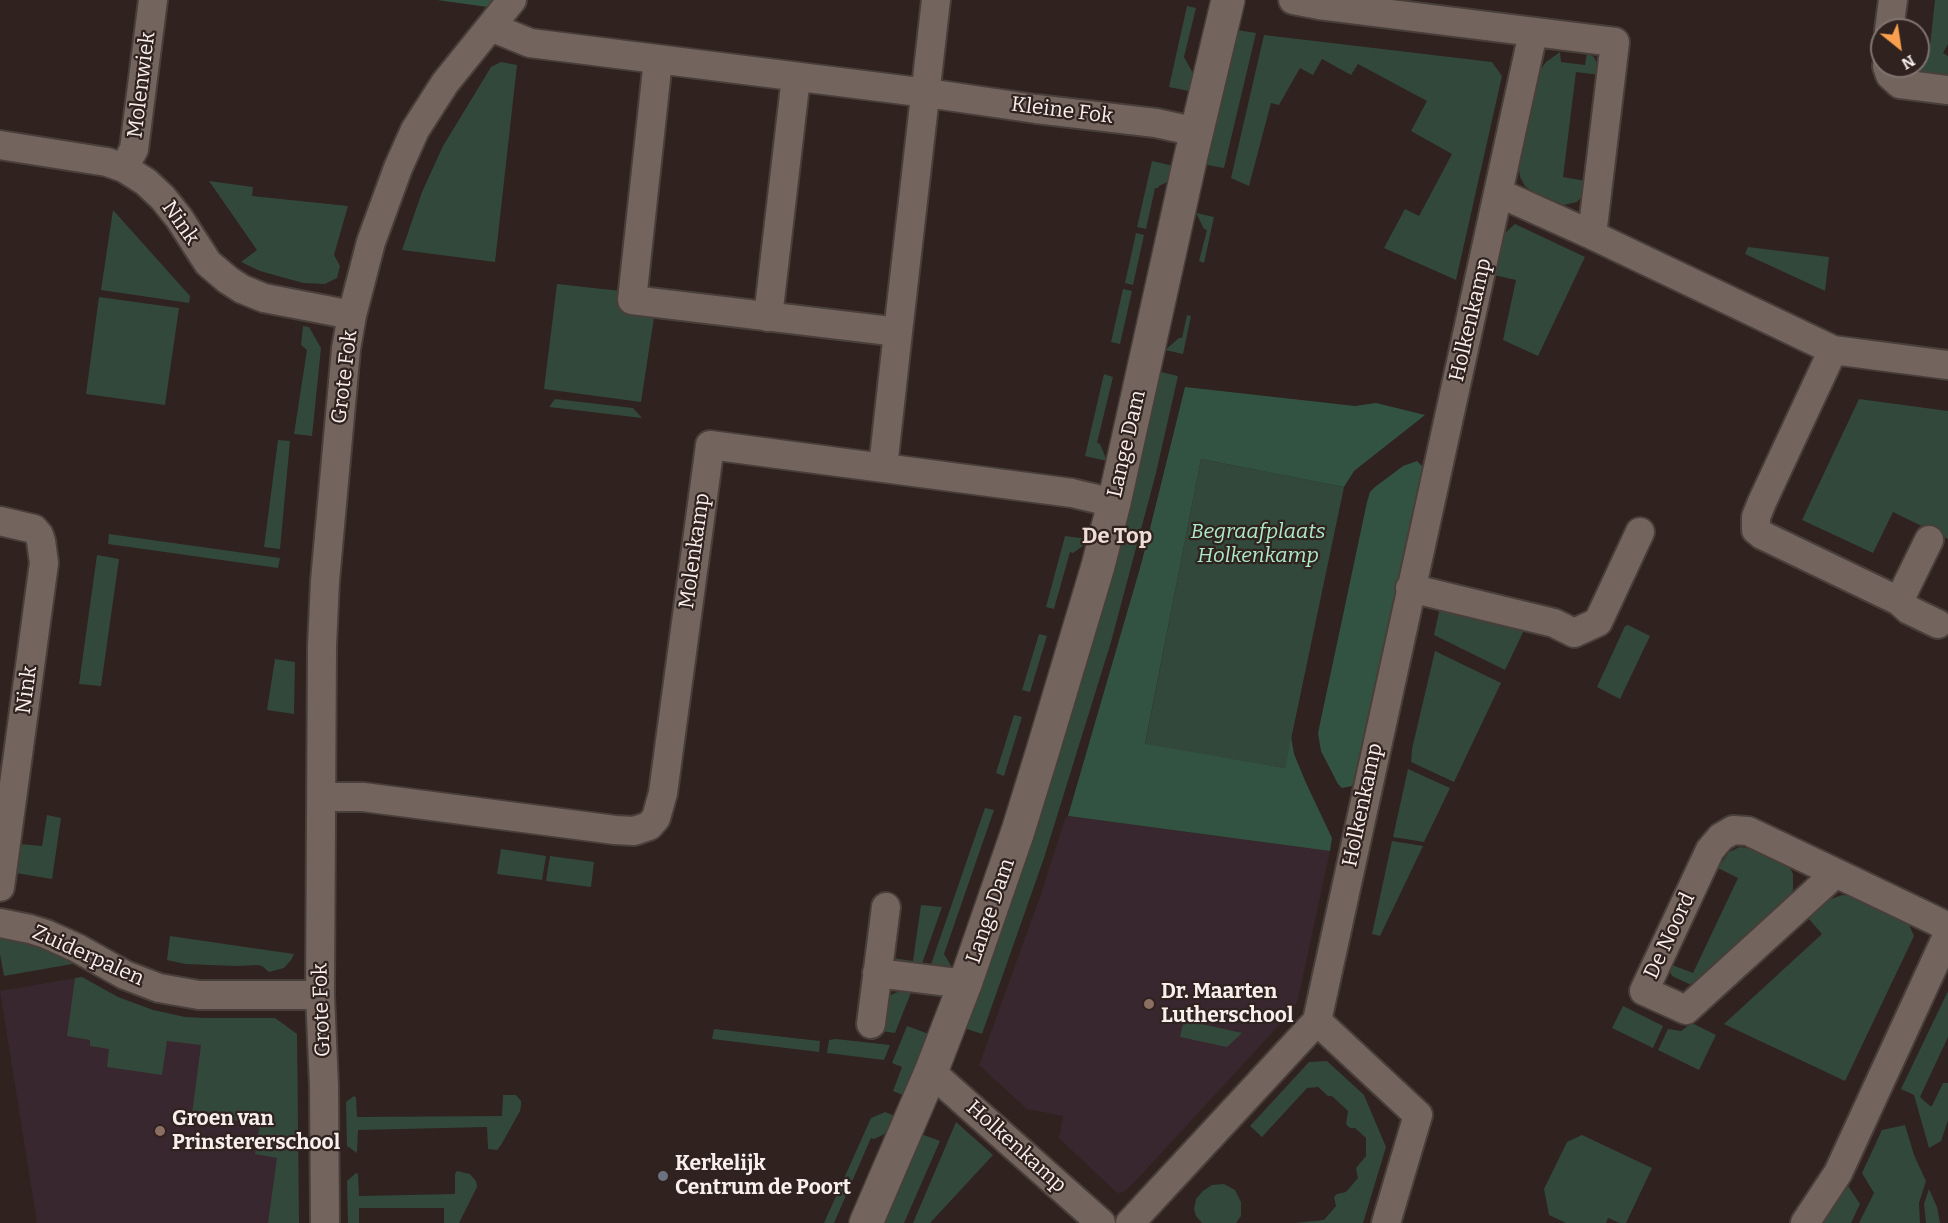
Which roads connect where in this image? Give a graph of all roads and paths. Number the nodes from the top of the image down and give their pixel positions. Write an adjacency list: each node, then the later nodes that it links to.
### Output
1 (153, 0): 17 (street, Molenwiek)
2 (512, 0): 8 (street, Grote Fok)
3 (936, 0): 14 (street)
4 (1228, 0): 15 (street, Lange Dam)
5 (1293, 0): 9 (street)
6 (1893, 0): 7 (street)
7 (1891, 18)
8 (491, 27): 10 (street, Kleine Fok); 20 (street, Grote Fok)
9 (1533, 33): 18 (street, Holkenkamp); 19 (street)
10 (658, 60): 11 (street, Kleine Fok); 21 (street)
11 (796, 77): 14 (street, Kleine Fok); 21 (street)
12 (1893, 78): 13 (street)
13 (1948, 90)
14 (927, 93): 15 (street, Kleine Fok); 22 (street)
15 (1197, 132): 26 (street, Lange Dam)
16 (0, 145): 17 (street, Nink)
17 (124, 168): 20 (street, Nink)
18 (1499, 193): 19 (street); 30 (street, Holkenkamp)
19 (1592, 235): 23 (street)
20 (352, 315): 33 (street, Grote Fok)
21 (768, 317): 22 (street)
22 (898, 332): 25 (street)
23 (1833, 350): 24 (street); 31 (street)
24 (1948, 365)
25 (883, 467): 26 (street, Molenkamp); 33 (street, Molenkamp)
26 (1114, 503): 41 (street, Lange Dam)
27 (0, 521): 35 (street, Nink)
28 (1640, 532): 30 (street)
29 (1929, 540): 31 (street)
30 (1410, 588): 43 (street, Holkenkamp)
31 (1899, 601): 32 (street)
32 (1938, 624)
33 (321, 797): 42 (street, Grote Fok)
34 (1836, 873): 34 (street, De Noord); 38 (street, De Noord)
35 (0, 887)
36 (886, 907): 40 (street)
37 (0, 923): 42 (street, Zuiderpalen)
38 (1948, 927)
39 (1948, 934): 51 (street)
40 (878, 973): 41 (street, Lange Dam); 44 (street)
41 (965, 984): 45 (street, Lange Dam)
42 (320, 995): 46 (street, Grote Fok)
43 (1317, 1021): 49 (street); 50 (street)
44 (871, 1024)
45 (931, 1072): 47 (street, Lange Dam); 48 (street, Holkenkamp)
46 (326, 1223)
47 (866, 1223)
48 (1101, 1223)
49 (1130, 1223)
50 (1386, 1223)
51 (1805, 1223)

